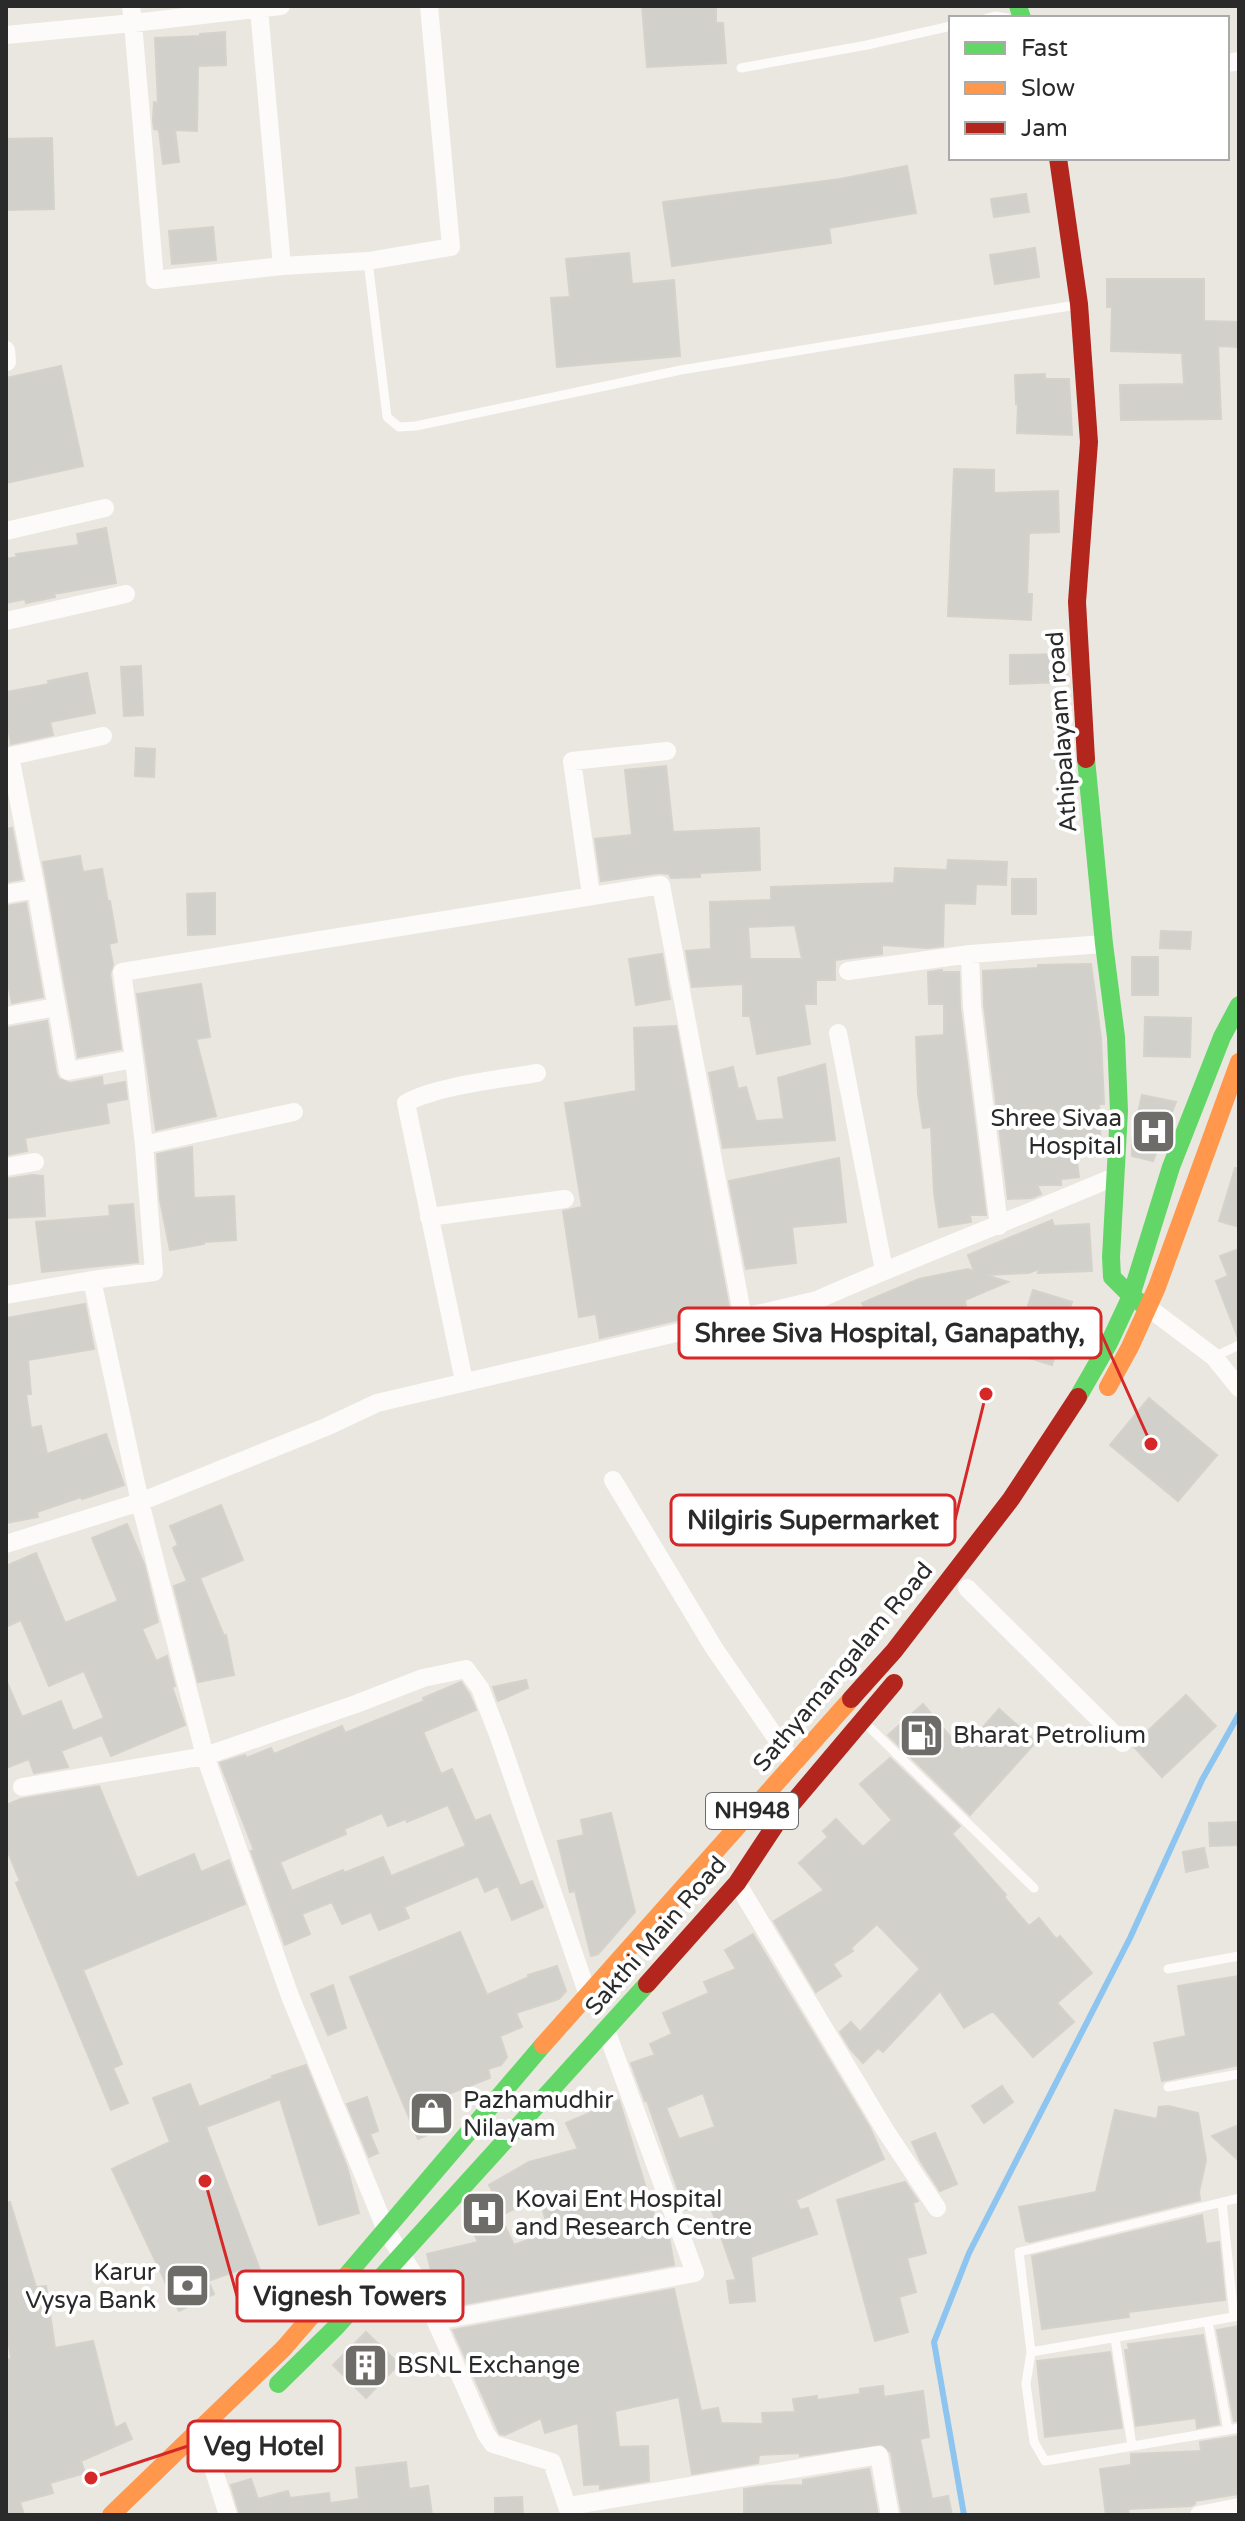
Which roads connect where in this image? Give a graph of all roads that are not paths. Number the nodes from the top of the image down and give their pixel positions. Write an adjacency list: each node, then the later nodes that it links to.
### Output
1 (281, 6): 3 (street)
2 (429, 6): 9 (street)
3 (259, 8): 4 (street); 10 (street)
4 (132, 14): 6 (street); 10 (street)
5 (949, 26): 7 (lane)
6 (6, 35)
7 (741, 68)
8 (1058, 160): 11 (main road, Athipalayam road)
9 (368, 261): 10 (street); 11 (lane)
10 (282, 266)
11 (1079, 304): 22 (main road, Athipalayam road)
12 (105, 508): 13 (street)
13 (6, 531)
14 (126, 594): 15 (street)
15 (6, 621)
16 (103, 736): 18 (street)
17 (667, 751): 21 (street)
18 (8, 756): 19 (street)
19 (36, 889): 20 (street); 26 (street)
20 (6, 894)
21 (591, 895): 29 (street); 45 (street)
22 (1104, 944): 23 (street); 36 (main road, Athipalayam road)
23 (970, 954): 24 (street); 39 (street)
24 (848, 971)
25 (1239, 1005): 43 (main road, Sathyamangalam Road / NH948)
26 (56, 1007): 27 (street); 29 (street)
27 (6, 1016)
28 (838, 1033): 40 (street)
29 (134, 1059): 33 (street)
30 (1239, 1062): 44 (main road)
31 (537, 1073): 38 (street)
32 (294, 1112): 33 (street)
33 (144, 1145): 41 (street)
34 (35, 1162): 35 (street)
35 (6, 1167)
36 (1114, 1177): 39 (street); 43 (main road, Athipalayam road)
37 (565, 1199): 38 (street)
38 (429, 1217): 48 (street)
39 (999, 1226): 40 (street)
40 (884, 1270): 45 (street)
41 (92, 1280): 42 (street); 52 (street)
42 (6, 1295)
43 (1131, 1296): 44 (main road); 59 (main road, Sathyamangalam Road / NH948)
44 (1149, 1308): 47 (street); 50 (main road)
45 (743, 1318): 48 (street)
46 (1239, 1345): 47 (lane)
47 (1214, 1357): 49 (street)
48 (464, 1381): 52 (street)
49 (1239, 1388)
50 (1099, 1402)
51 (613, 1480): 59 (street)
52 (140, 1502): 53 (street); 58 (street)
53 (6, 1544)
54 (968, 1588): 57 (street)
55 (906, 1668): 56 (main road, Sakthi Main Road / NH948)
56 (862, 1721): 61 (main road, Sakthi Main Road / NH948); 62 (lane)
57 (1123, 1743)
58 (205, 1756): 60 (street); 65 (street); 72 (street)
59 (794, 1764): 65 (main road, Sathyamangalam Road / NH948)
60 (22, 1787)
61 (737, 1883): 66 (main road, Sakthi Main Road / NH948); 71 (street)
62 (1034, 1888)
63 (1239, 1956): 64 (lane)
64 (1168, 1969)
65 (588, 1995): 72 (main road, Sathyamangalam Road / NH948)
66 (606, 2030): 73 (main road, Sakthi Main Road / NH948); 75 (street)
67 (1239, 2074): 68 (lane)
68 (1168, 2087)
69 (1239, 2198): 70 (lane)
70 (1222, 2202): 74 (lane); 78 (lane)
71 (937, 2208)
72 (386, 2230): 73 (street); 86 (main road, Sathyamangalam Road / NH948)
73 (401, 2253): 75 (street); 79 (main road, Sakthi Main Road / NH948)
74 (1237, 2317): 76 (lane)
75 (436, 2321): 85 (street)
76 (1208, 2322): 77 (lane); 81 (lane)
77 (1115, 2338): 78 (lane); 82 (lane)
78 (1031, 2352): 82 (lane)
79 (262, 2400)
80 (1239, 2428): 81 (lane)
81 (1228, 2430): 82 (lane)
82 (1132, 2446)
83 (208, 2452): 87 (street)
84 (1239, 2507): 89 (street)
85 (570, 2510): 88 (street)
86 (111, 2515)
87 (228, 2515)
88 (890, 2515)
89 (1199, 2515)

